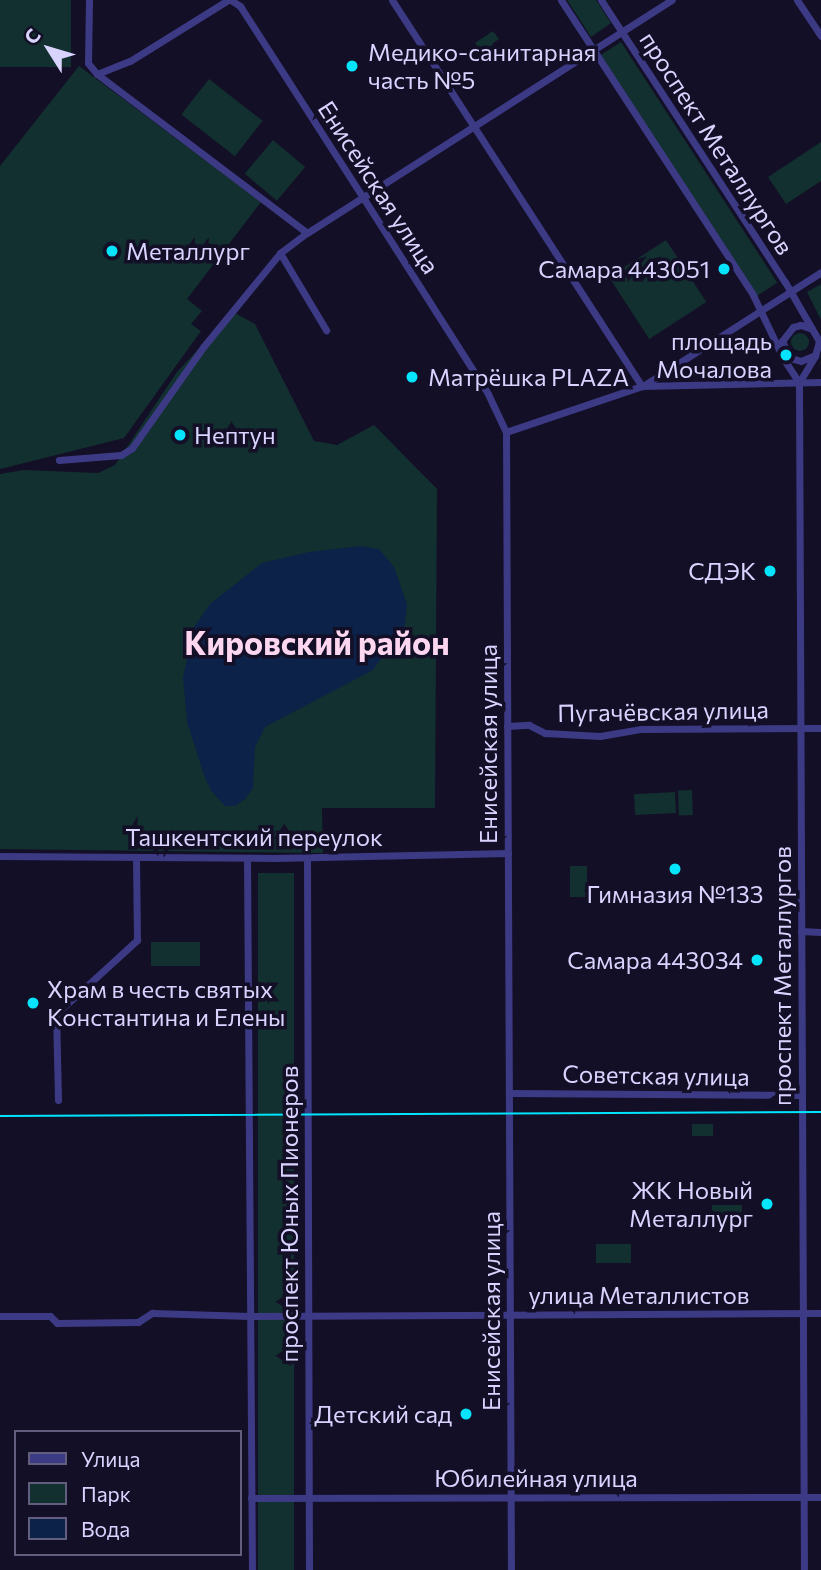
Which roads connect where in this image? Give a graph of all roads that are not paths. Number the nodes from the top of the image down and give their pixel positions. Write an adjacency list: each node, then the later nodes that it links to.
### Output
1 (89, 0): 11 (street)
2 (229, 0): 11 (street); 13 (street, Енисейская улица)
3 (392, 0): 12 (street)
4 (561, 0): 10 (street)
5 (601, 0): 8 (street, проспект Металлургов)
6 (672, 0): 8 (street)
7 (797, 0): 9 (street)
8 (621, 32): 10 (street); 17 (street, проспект Металлургов)
9 (821, 36)
10 (593, 49): 12 (street); 18 (street)
11 (97, 74): 14 (street)
12 (473, 128): 13 (street); 25 (street)
13 (364, 199): 14 (street); 26 (street, Енисейская улица)
14 (307, 233): 15 (street)
15 (280, 253): 19 (street); 27 (street)
16 (821, 272): 17 (street)
17 (790, 291): 18 (street); 20 (street, проспект Металлургов)
18 (760, 309): 22 (street); 25 (street)
19 (326, 330)
20 (815, 333): 21 (street, проспект Металлургов); 22 (street)
21 (818, 348): 22 (street); 24 (street, проспект Металлургов)
22 (783, 351): 24 (street)
23 (821, 382): 24 (street)
24 (799, 383): 25 (street); 29 (street, проспект Металлургов)
25 (642, 386): 26 (street)
26 (506, 432): 28 (street, Енисейская улица)
27 (59, 460)
28 (508, 726): 29 (street, Пугачёвская улица); 31 (street, Енисейская улица)
29 (800, 727): 30 (street, Пугачёвская улица); 36 (street, проспект Металлургов)
30 (821, 728)
31 (508, 853): 34 (street, Ташкентский переулок); 38 (street, Енисейская улица)
32 (0, 856): 33 (street, Ташкентский переулок)
33 (136, 857): 35 (street, Ташкентский переулок); 40 (street)
34 (307, 857): 35 (street, Ташкентский переулок); 46 (street, проспект Юных Пионеров)
35 (247, 858): 45 (street, проспект Юных Пионеров)
36 (801, 931): 37 (street); 39 (street, проспект Металлургов)
37 (821, 932)
38 (509, 1093): 39 (street, Советская улица); 43 (street, Енисейская улица)
39 (802, 1096): 42 (street, проспект Металлургов)
40 (58, 1100)
41 (821, 1313): 42 (street, улица Металлистов)
42 (803, 1314): 43 (street, улица Металлистов); 49 (street, проспект Металлургов)
43 (510, 1315): 46 (street, улица Металлистов); 48 (street, Енисейская улица)
44 (0, 1316): 45 (street, улица Металлистов)
45 (250, 1316): 46 (street, улица Металлистов); 51 (street, проспект Юных Пионеров)
46 (309, 1316): 47 (street, проспект Юных Пионеров)
47 (309, 1497): 48 (street, Юбилейная улица); 51 (street, Юбилейная улица); 53 (street, проспект Юных Пионеров)
48 (510, 1497): 49 (street, Юбилейная улица); 54 (street, Енисейская улица)
49 (804, 1497): 50 (street, Юбилейная улица); 55 (street, проспект Металлургов)
50 (821, 1497)
51 (251, 1498): 52 (street, проспект Юных Пионеров)
52 (252, 1570)
53 (309, 1570)
54 (511, 1570)
55 (804, 1570)

